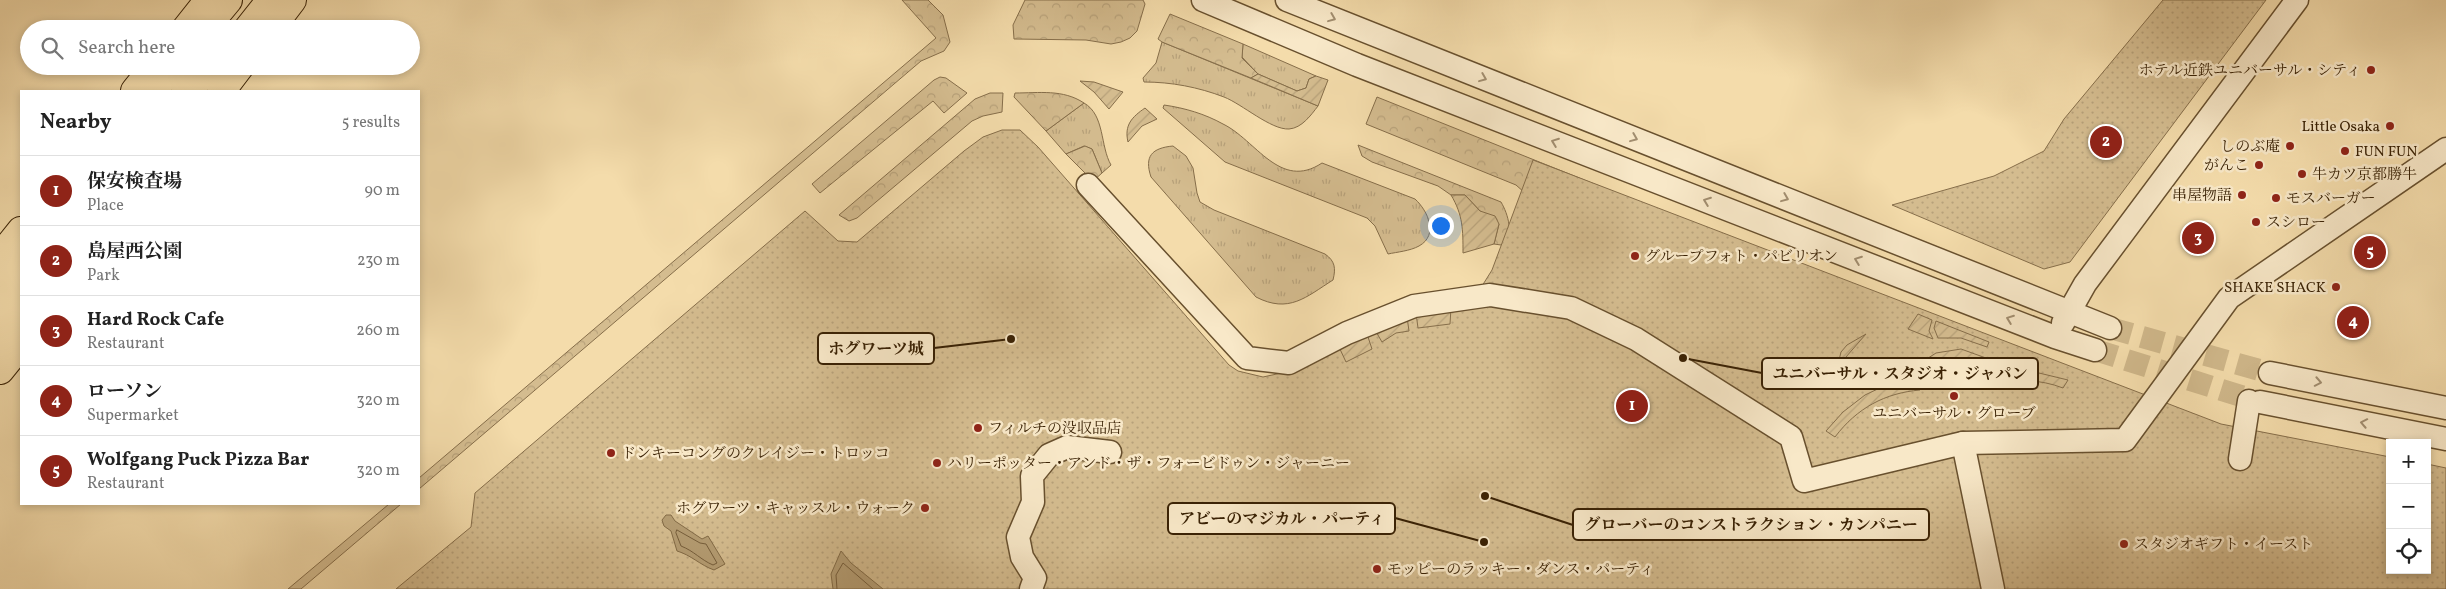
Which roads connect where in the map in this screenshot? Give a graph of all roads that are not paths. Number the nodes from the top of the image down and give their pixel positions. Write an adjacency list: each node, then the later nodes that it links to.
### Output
1 (210, 0): 7 (main road); 8 (main road)
2 (228, 0): 9 (main road)
3 (1203, 0): 35 (street, one-way to 3)
4 (1287, 0): 32 (street, one-way to 32)
5 (2297, 0): 32 (street)
6 (279, 10): 10 (main road); 11 (main road)
7 (193, 20)
8 (197, 20)
9 (211, 20)
10 (263, 20)
11 (270, 20)
12 (148, 75): 18 (main road)
13 (157, 75): 19 (main road)
14 (165, 75): 20 (main road)
15 (203, 75): 21 (main road)
16 (212, 75): 22 (main road)
17 (233, 75): 23 (main road)
18 (136, 90)
19 (146, 90)
20 (153, 90)
21 (186, 90)
22 (200, 90)
23 (222, 90)
24 (2446, 149): 43 (street)
25 (1088, 185): 43 (street)
26 (20, 232): 28 (main road)
27 (20, 250): 29 (main road)
28 (0, 257)
29 (0, 275)
30 (20, 285): 31 (main road)
31 (0, 310)
32 (2069, 311): 34 (street); 35 (street)
33 (20, 318): 36 (main road)
34 (2110, 328)
35 (2055, 337): 38 (street)
36 (0, 344)
37 (20, 345): 39 (main road)
38 (2095, 350)
39 (0, 370)
40 (2270, 373): 41 (street, one-way to 41)
41 (2446, 408)
42 (2446, 439): 45 (street, one-way to 45)
43 (1963, 444): 47 (street)
44 (1110, 452): 46 (street)
45 (2240, 459)
46 (1031, 589)
47 (1993, 589)

